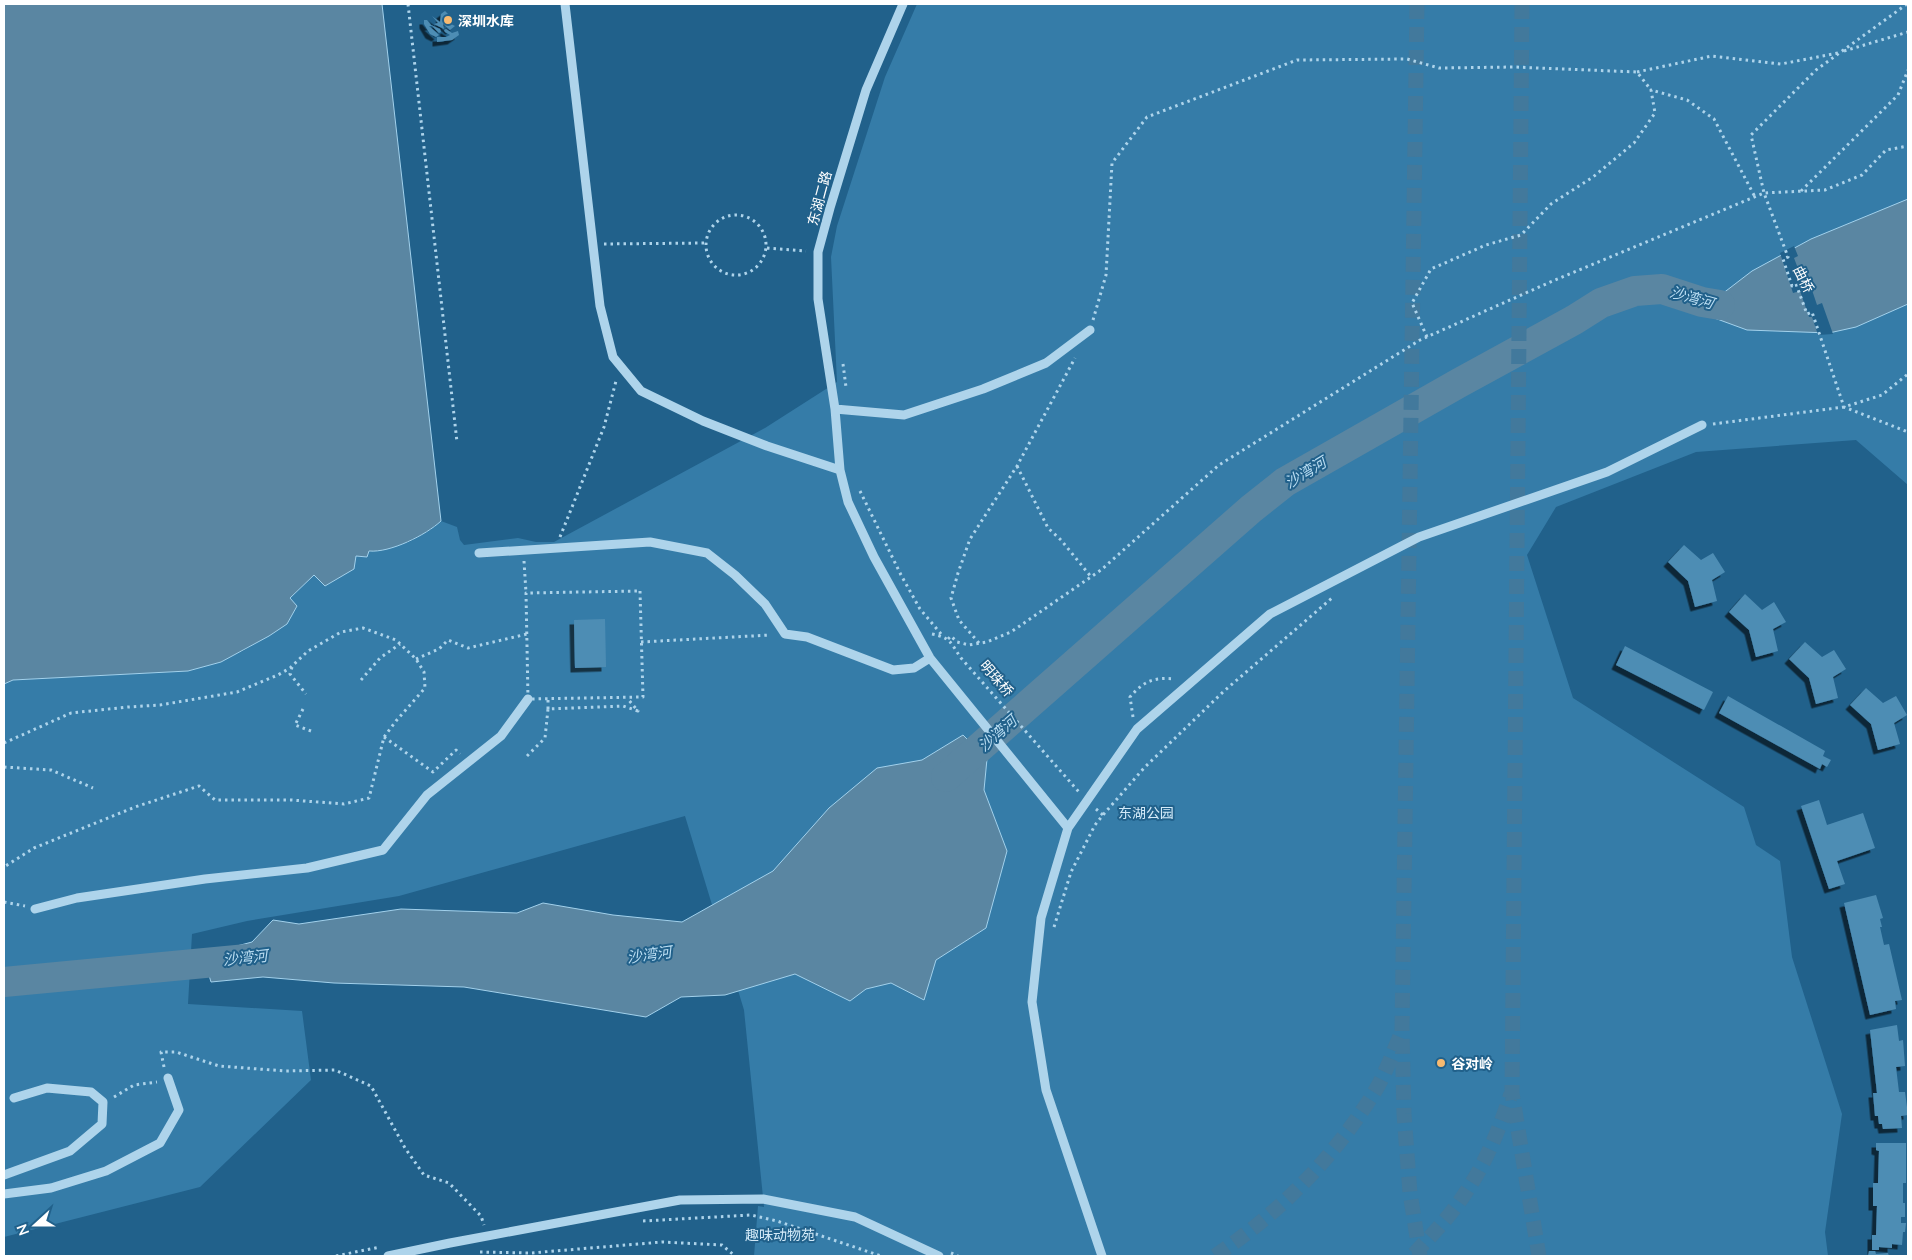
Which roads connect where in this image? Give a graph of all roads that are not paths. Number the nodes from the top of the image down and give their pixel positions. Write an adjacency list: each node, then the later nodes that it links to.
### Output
1 (565, 4): 6 (street)
2 (903, 4): 4 (street, 东湖二路)
3 (1090, 330): 4 (street)
4 (835, 410): 6 (street, 东湖二路)
5 (1702, 425): 10 (street)
6 (840, 470): 8 (street, 东湖二路)
7 (479, 553): 8 (street)
8 (930, 658): 10 (street, 东湖二路)
9 (528, 699): 11 (street)
10 (1068, 828): 18 (street)
11 (35, 908)
12 (168, 1078): 15 (street)
13 (14, 1098): 14 (street)
14 (4, 1175)
15 (4, 1194)
16 (388, 1256): 17 (street)
17 (940, 1256)
18 (1102, 1256)

